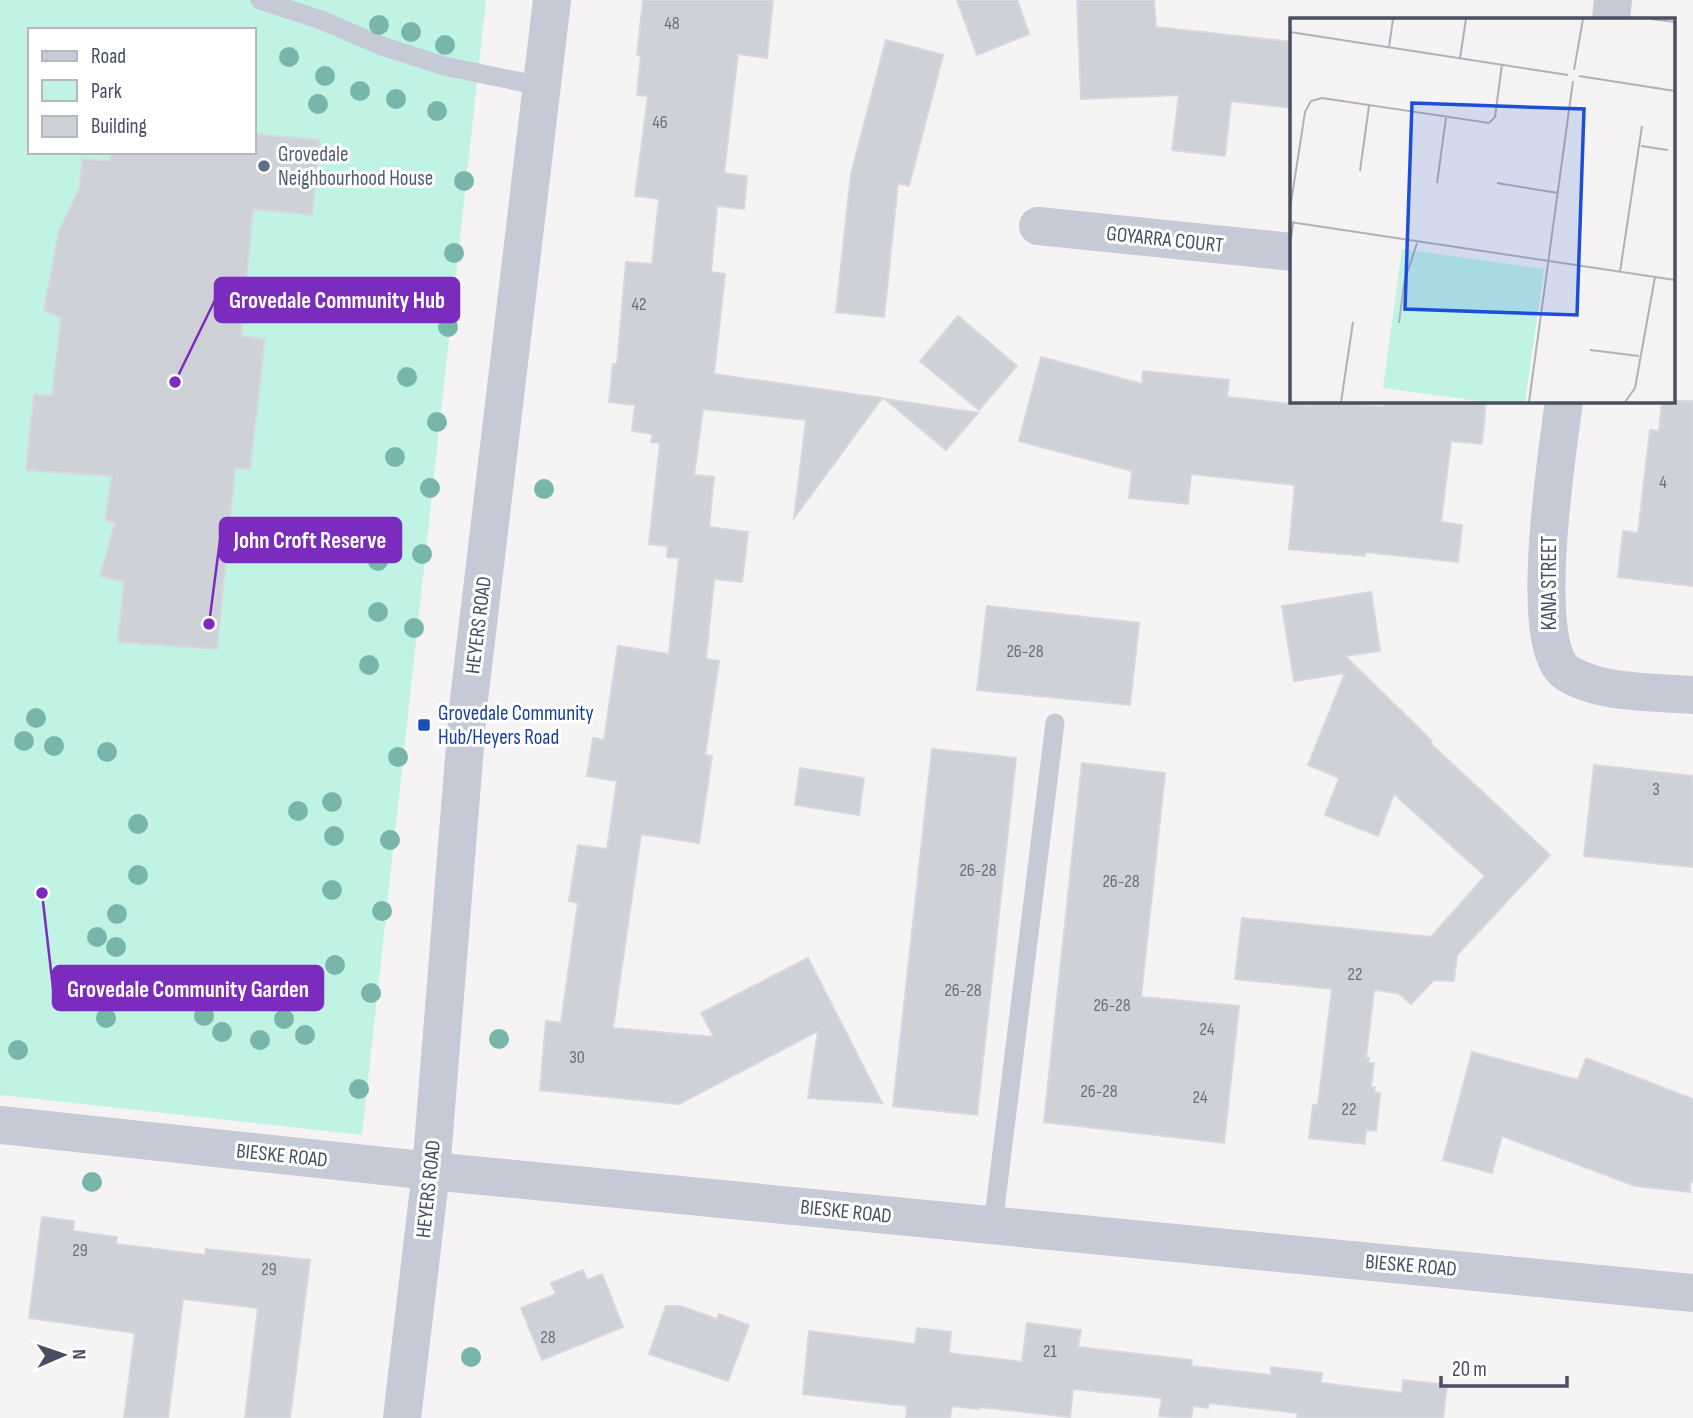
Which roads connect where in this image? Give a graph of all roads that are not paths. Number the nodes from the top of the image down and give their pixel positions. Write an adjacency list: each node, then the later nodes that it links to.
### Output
1 (260, 0): 5 (lane)
2 (552, 0): 5 (street, HEYERS ROAD)
3 (1613, 0): 4 (street)
4 (1611, 18)
5 (541, 86): 12 (street, HEYERS ROAD)
6 (1038, 226): 7 (street, GOYARRA COURT)
7 (1290, 252)
8 (1564, 402): 9 (street, KANA STREET)
9 (1693, 695)
10 (1055, 723): 13 (lane)
11 (0, 1125): 12 (street, BIESKE ROAD)
12 (431, 1171): 13 (street, BIESKE ROAD); 15 (street, HEYERS ROAD)
13 (993, 1225): 14 (street, BIESKE ROAD)
14 (1693, 1293)
15 (402, 1418)

